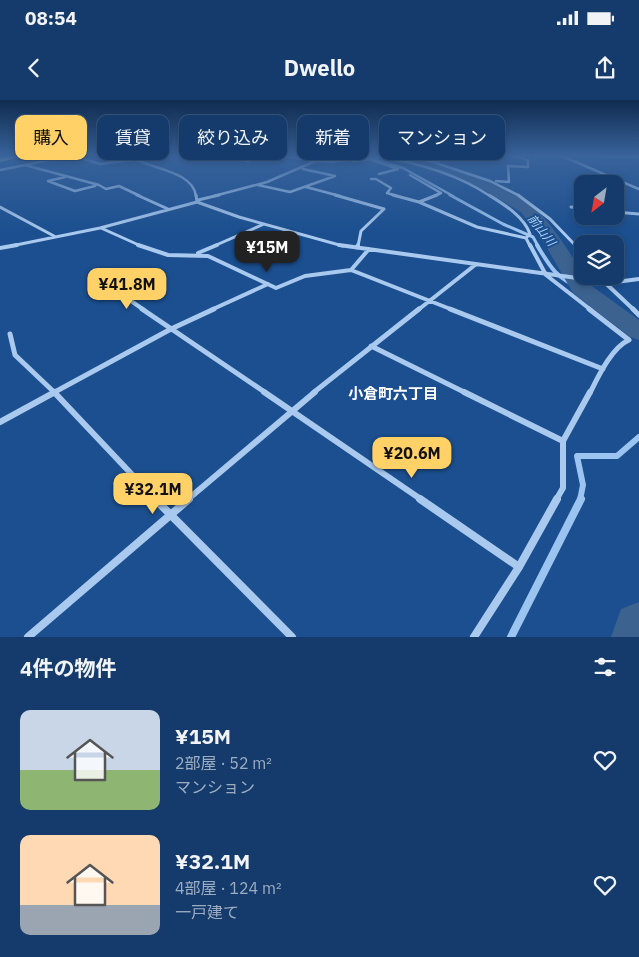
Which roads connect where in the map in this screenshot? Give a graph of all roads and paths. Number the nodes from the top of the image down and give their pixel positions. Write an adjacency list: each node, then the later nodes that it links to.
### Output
1 (51, 181): 14 (street)
2 (79, 181): 14 (street)
3 (187, 181): 17 (street)
4 (269, 181): 13 (street)
5 (322, 181): 15 (street)
6 (379, 181): 18 (street)
7 (420, 181): 18 (street)
8 (461, 181): 26 (street)
9 (491, 181): 27 (street)
10 (492, 181): 11 (street)
11 (509, 181)
12 (624, 181): 16 (street)
13 (258, 185): 15 (street); 17 (street)
14 (95, 186): 20 (street)
15 (306, 187): 29 (street)
16 (639, 189)
17 (198, 201): 20 (street); 23 (street)
18 (419, 202): 26 (street)
19 (0, 208): 25 (street)
20 (168, 210): 24 (street)
21 (624, 213): 22 (street)
22 (639, 214)
23 (264, 224): 29 (street); 31 (street)
24 (100, 228): 25 (street); 31 (street)
25 (54, 237): 28 (street)
26 (526, 238): 35 (street)
27 (574, 246)
28 (0, 248)
29 (357, 248): 30 (street)
30 (369, 249): 32 (street); 33 (street)
31 (198, 253): 39 (street)
32 (475, 265): 35 (street); 41 (street)
33 (351, 270): 39 (street); 41 (street)
34 (94, 275): 43 (street)
35 (546, 275): 36 (street); 46 (street)
36 (574, 277)
37 (639, 279): 38 (street)
38 (624, 280)
39 (268, 284): 43 (street)
40 (608, 285): 42 (street)
41 (430, 300): 45 (street); 46 (street)
42 (639, 315)
43 (171, 329): 47 (street); 48 (street)
44 (10, 334): 47 (street)
45 (371, 346): 48 (street); 50 (street)
46 (603, 369): 50 (street)
47 (55, 393): 49 (street); 51 (street)
48 (292, 410): 51 (street); 52 (street)
49 (0, 422)
50 (563, 441): 52 (street)
51 (170, 515): 53 (street); 54 (street)
52 (519, 567): 55 (street)
53 (28, 637)
54 (292, 637)
55 (474, 637)

